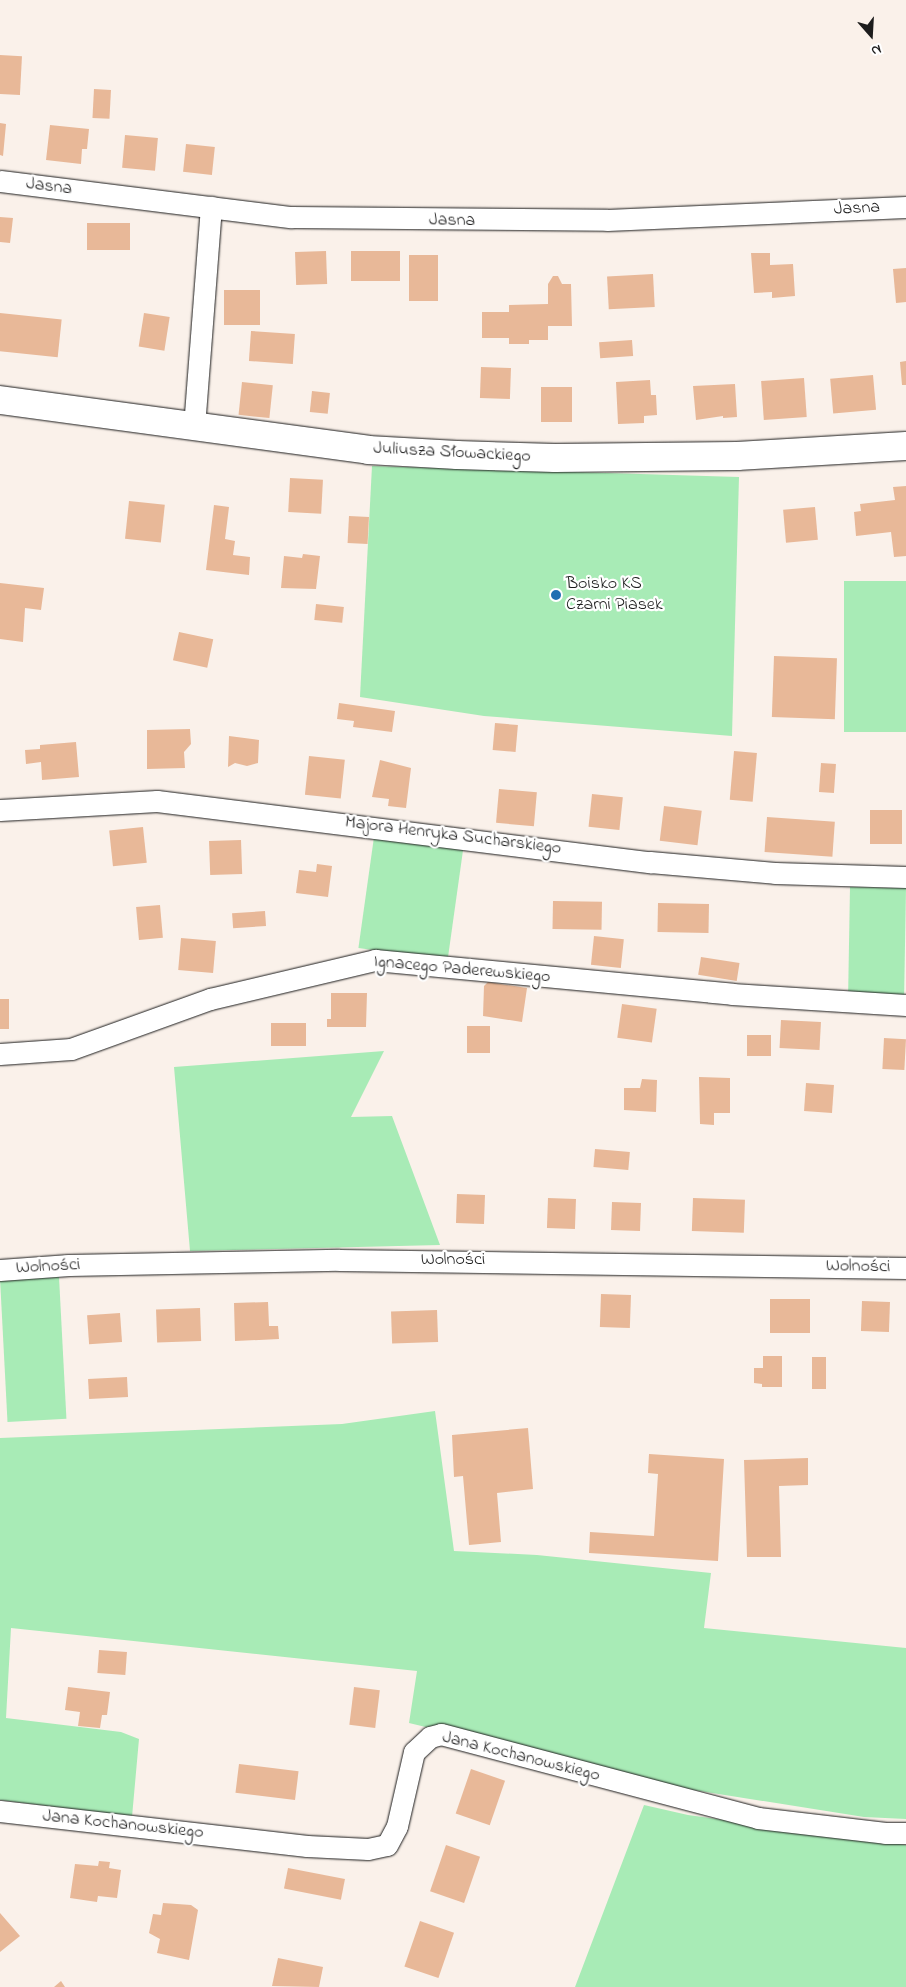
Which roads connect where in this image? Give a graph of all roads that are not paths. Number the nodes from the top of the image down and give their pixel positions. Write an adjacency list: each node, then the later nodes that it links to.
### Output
1 (0, 181): 2 (street, Jasna)
2 (211, 207): 3 (street, Jasna); 5 (street)
3 (906, 207)
4 (0, 400): 5 (street, Juliusza Słowackiego)
5 (194, 427): 6 (street, Juliusza Słowackiego)
6 (906, 446)
7 (0, 810): 8 (street, Majora Henryka Sucharskiego)
8 (906, 877)
9 (906, 1006): 10 (street, Ignacego Paderewskiego)
10 (0, 1054)
11 (906, 1268): 12 (street, Wolności)
12 (0, 1270)
13 (0, 1811): 14 (street, Jana Kochanowskiego)
14 (906, 1833)

